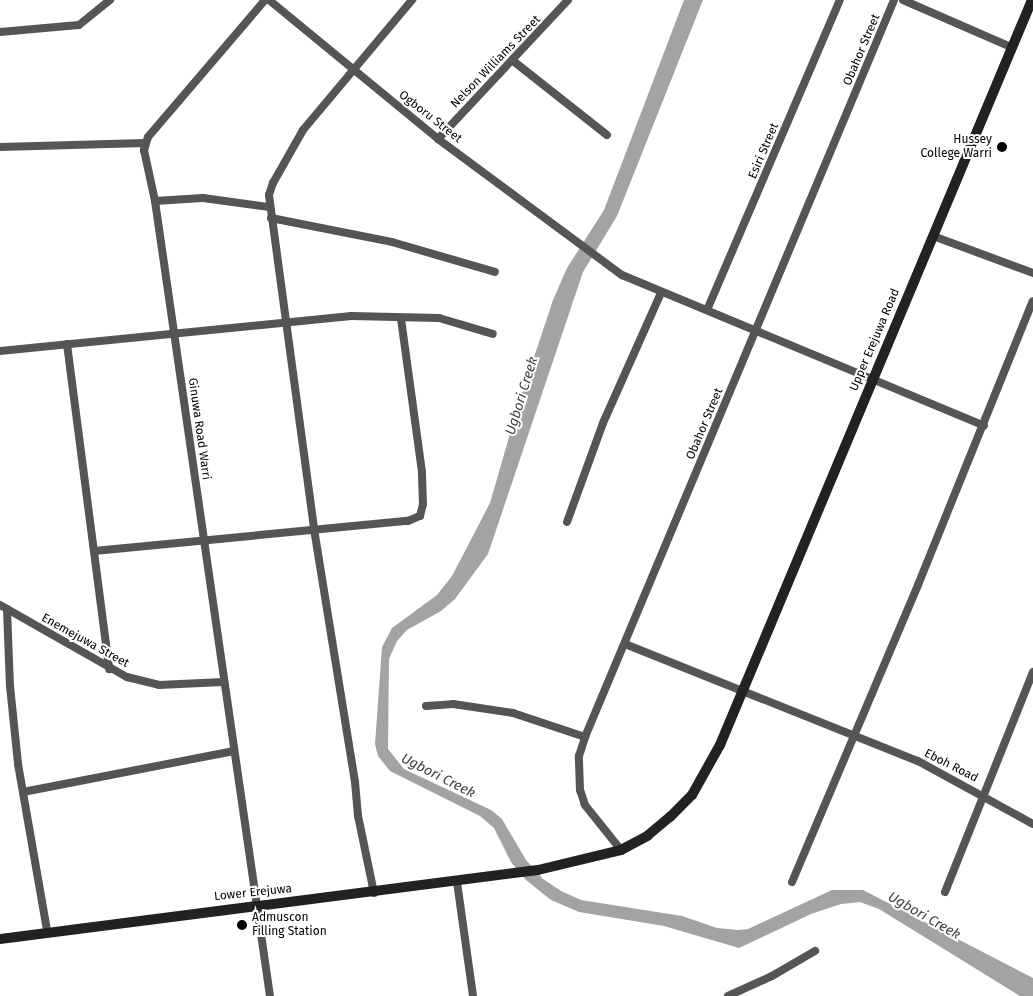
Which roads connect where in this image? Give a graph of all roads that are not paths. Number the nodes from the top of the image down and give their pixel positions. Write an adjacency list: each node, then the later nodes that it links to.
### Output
1 (110, 0): 10 (street)
2 (264, 0): 16 (street)
3 (269, 0): 13 (street, Ogboru Street)
4 (412, 0): 13 (street)
5 (568, 0): 12 (street, Nelson Williams Street)
6 (840, 0): 26 (street, Esiri Street)
7 (894, 0): 30 (street, Obahor Street)
8 (903, 0): 11 (street)
9 (1032, 0): 11 (street, Upper Erejuwa Road)
10 (0, 32)
11 (1011, 47): 21 (street, Upper Erejuwa Road)
12 (512, 60): 14 (street); 15 (street, Nelson Williams Street)
13 (354, 71): 15 (street, Ogboru Street); 19 (street)
14 (607, 135)
15 (438, 139): 24 (street, Ogboru Street)
16 (145, 143): 17 (street); 18 (street, Ginuwa Road Warri)
17 (0, 147)
18 (155, 201): 19 (street); 29 (street, Ginuwa Road Warri)
19 (269, 207): 20 (street)
20 (271, 218): 22 (street); 28 (street)
21 (932, 236): 23 (street); 34 (street, Upper Erejuwa Road)
22 (495, 272)
23 (1033, 273)
24 (661, 293): 26 (street, Ogboru Street); 36 (street)
25 (1033, 301): 35 (street)
26 (707, 310): 30 (street, Ogboru Street)
27 (401, 318): 28 (street); 31 (street); 37 (street)
28 (286, 320): 29 (street); 37 (street)
29 (174, 332): 32 (street); 38 (street, Ginuwa Road Warri)
30 (756, 332): 34 (street, Ogboru Street); 41 (street, Obahor Street)
31 (493, 334)
32 (67, 344): 33 (street); 39 (street)
33 (0, 351)
34 (871, 379): 35 (street, Ogboru Street); 45 (street, Upper Erejuwa Road)
35 (984, 426): 47 (street)
36 (567, 522)
37 (314, 528): 38 (street); 56 (street)
38 (203, 540): 39 (street); 44 (street, Ginuwa Road Warri)
39 (94, 551): 42 (street)
40 (4, 607): 42 (street, Enemejuwa Street); 50 (street)
41 (625, 644): 45 (street, Eboh Road); 48 (street, Obahor Street)
42 (109, 668): 44 (street, Enemejuwa Street)
43 (1033, 672): 51 (street)
44 (223, 682): 49 (street, Ginuwa Road Warri)
45 (743, 691): 47 (street, Eboh Road); 53 (street, Upper Erejuwa Road)
46 (426, 706): 48 (street)
47 (854, 736): 51 (street, Eboh Road); 55 (street)
48 (584, 737): 53 (street, Obahor Street)
49 (234, 751): 50 (street); 58 (street, Ginuwa Road Warri)
50 (23, 792): 59 (street)
51 (983, 795): 52 (street, Eboh Road); 57 (street)
52 (1033, 824)
53 (621, 850): 54 (street, Lower Erejuwa)
54 (456, 882): 56 (street, Lower Erejuwa); 63 (street)
55 (792, 882)
56 (374, 892): 58 (street, Lower Erejuwa)
57 (945, 892)
58 (256, 904): 59 (street, Lower Erejuwa); 62 (street, Ginuwa Road Warri)
59 (47, 931): 60 (street, Lower Erejuwa)
60 (0, 938)
61 (816, 951): 64 (street)
62 (270, 996)
63 (473, 996)
64 (728, 996)

